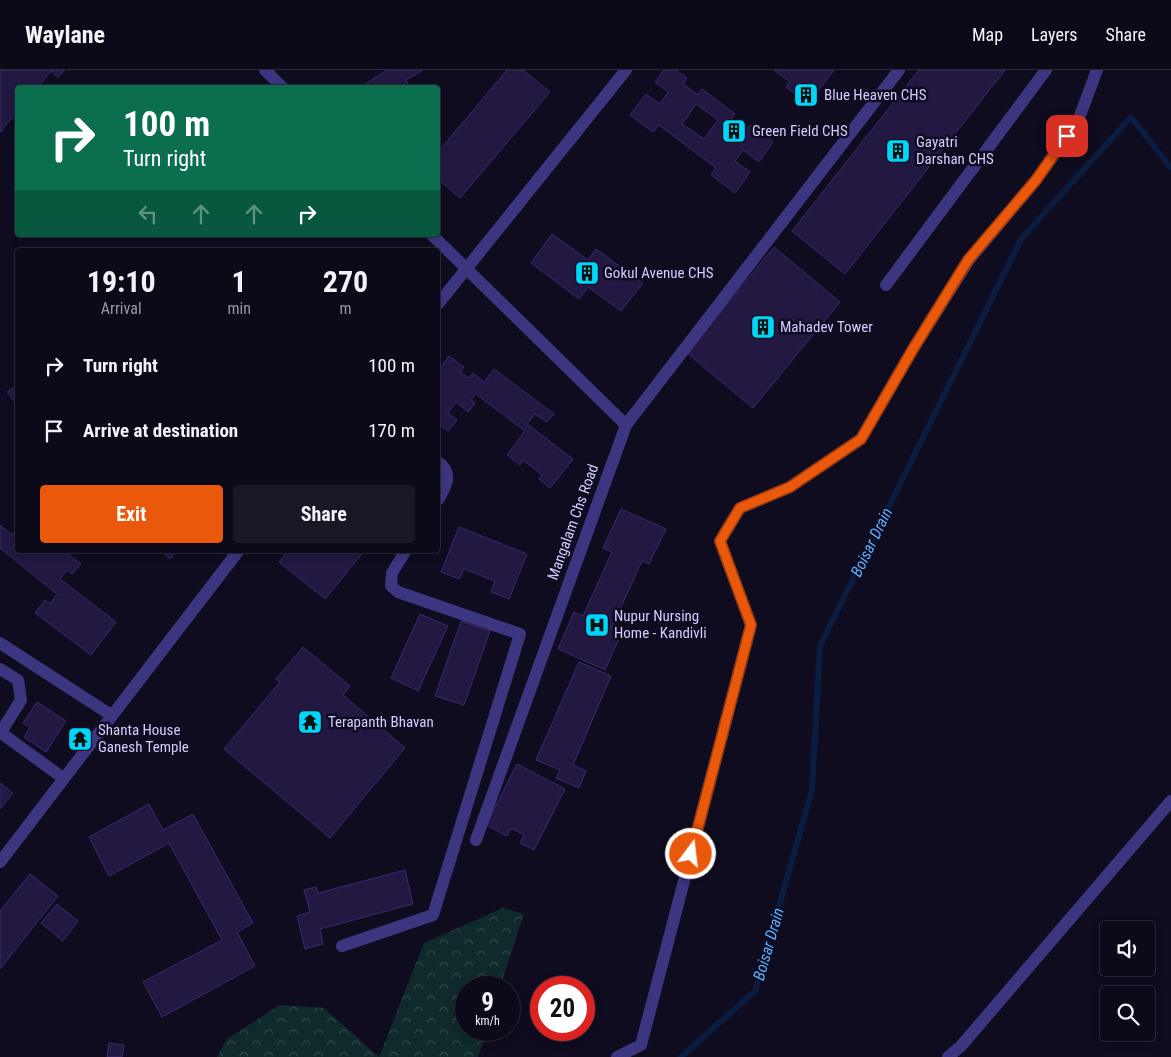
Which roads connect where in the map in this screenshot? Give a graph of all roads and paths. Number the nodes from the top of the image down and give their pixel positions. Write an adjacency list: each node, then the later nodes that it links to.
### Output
1 (265, 70): 6 (street)
2 (626, 70): 8 (street)
3 (899, 70): 11 (street, Mangalam Chs Road)
4 (1046, 70): 9 (street)
5 (1097, 70): 26 (street)
6 (280, 85)
7 (434, 237): 8 (street)
8 (467, 270): 10 (street); 11 (street)
9 (886, 285)
10 (440, 302)
11 (626, 424): 22 (street, Mangalam Chs Road)
12 (440, 464): 13 (street)
13 (440, 497)
14 (237, 553): 18 (street)
15 (404, 553): 24 (street)
16 (0, 643): 18 (street)
17 (0, 669): 19 (street)
18 (111, 715): 20 (street)
19 (0, 732): 20 (street)
20 (63, 778): 23 (street)
21 (1171, 801): 25 (street)
22 (476, 840)
23 (0, 862)
24 (342, 946)
25 (961, 1052): 27 (street)
26 (617, 1057)
27 (948, 1057)

